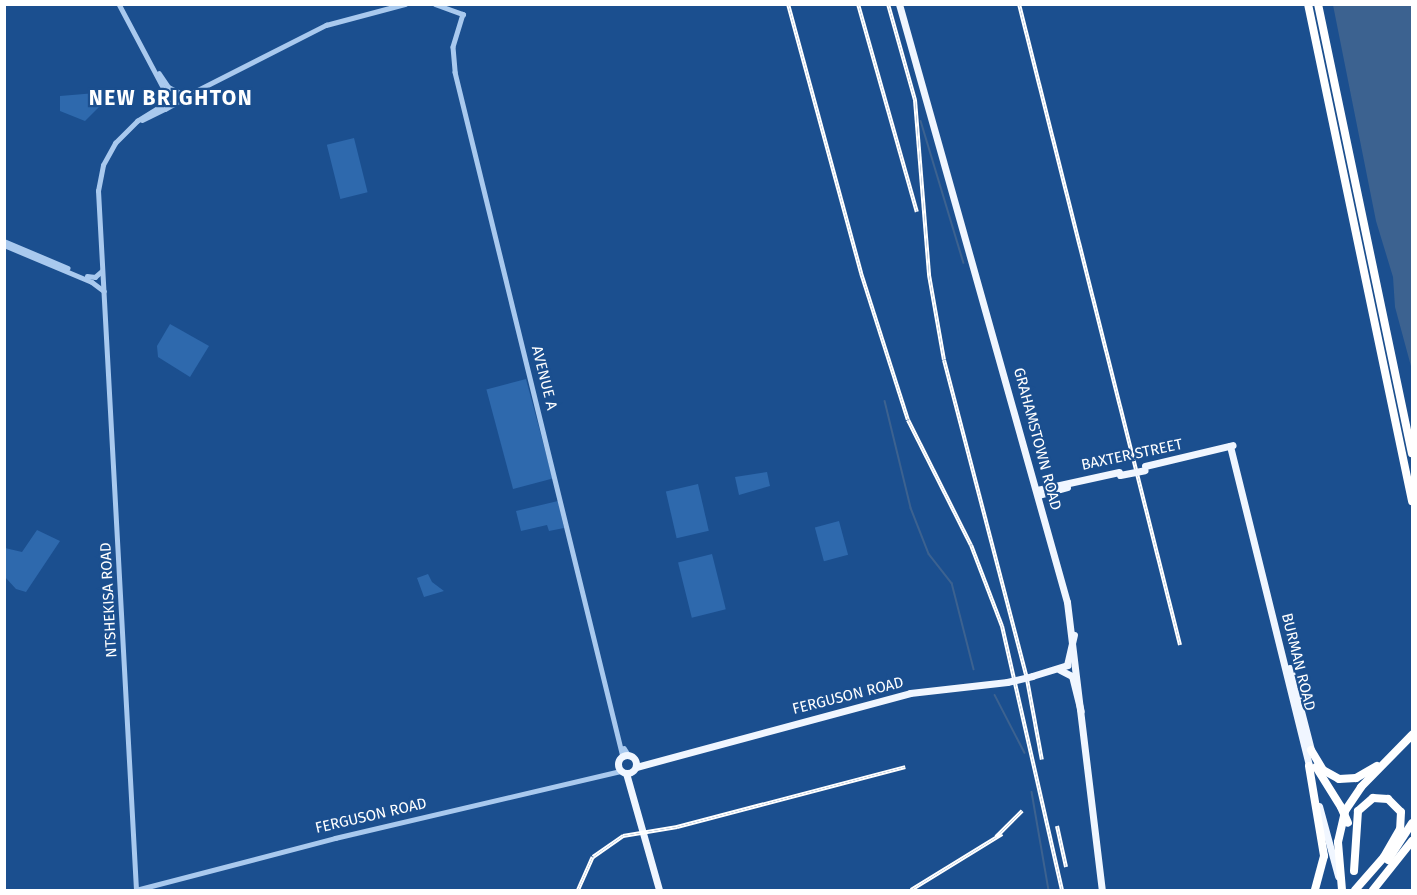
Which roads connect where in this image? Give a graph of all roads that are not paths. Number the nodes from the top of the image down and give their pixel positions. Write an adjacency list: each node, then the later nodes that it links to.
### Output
1 (119, 4): 8 (street)
2 (405, 4): 7 (street)
3 (435, 4): 28 (street, AVENUE A)
4 (899, 4): 21 (main road, GRAHAMSTOWN ROAD)
5 (1308, 4): 22 (highway)
6 (1318, 4): 20 (highway)
7 (205, 87): 9 (street); 11 (street)
8 (167, 89): 9 (street); 10 (street)
9 (179, 93): 11 (street)
10 (163, 100): 12 (street); 13 (street)
11 (178, 100): 12 (street)
12 (173, 105): 13 (street)
13 (134, 124): 15 (street, NTSHEKISA ROAD)
14 (4, 243): 16 (street); 18 (street)
15 (103, 270): 16 (street); 17 (street, NTSHEKISA ROAD)
16 (92, 278): 17 (street)
17 (104, 282): 18 (street, NTSHEKISA ROAD)
18 (104, 291): 37 (street, NTSHEKISA ROAD)
19 (1232, 448): 21 (main road, BAXTER STREET, bridge); 27 (main road, BURMAN ROAD); 29 (main road, BURMAN ROAD)
20 (1413, 453)
21 (1037, 492): 23 (main road, GRAHAMSTOWN ROAD)
22 (1413, 501)
23 (1074, 635): 24 (main road); 25 (main road, GRAHAMSTOWN ROAD)
24 (1060, 670): 25 (main road); 28 (main road, FERGUSON ROAD, bridge)
25 (1083, 714): 39 (main road, GRAHAMSTOWN ROAD)
26 (1413, 735): 27 (highway); 36 (highway)
27 (1311, 750): 35 (highway, BURMAN ROAD, bridge)
28 (632, 762): 30 (main road); 30 (main road); 31 (main road)
29 (1309, 766): 36 (main road, BURMAN ROAD); 40 (highway)
30 (619, 770): 31 (main road); 37 (street, FERGUSON ROAD)
31 (632, 784): 38 (main road)
32 (1413, 823): 41 (highway)
33 (1413, 841): 42 (highway)
34 (1413, 849): 43 (highway)
35 (1354, 875): 41 (highway); 41 (highway)
36 (1342, 887)
37 (136, 890)
38 (659, 891)
39 (1102, 891)
40 (1315, 891)
41 (1356, 891)
42 (1373, 891)
43 (1380, 891)

